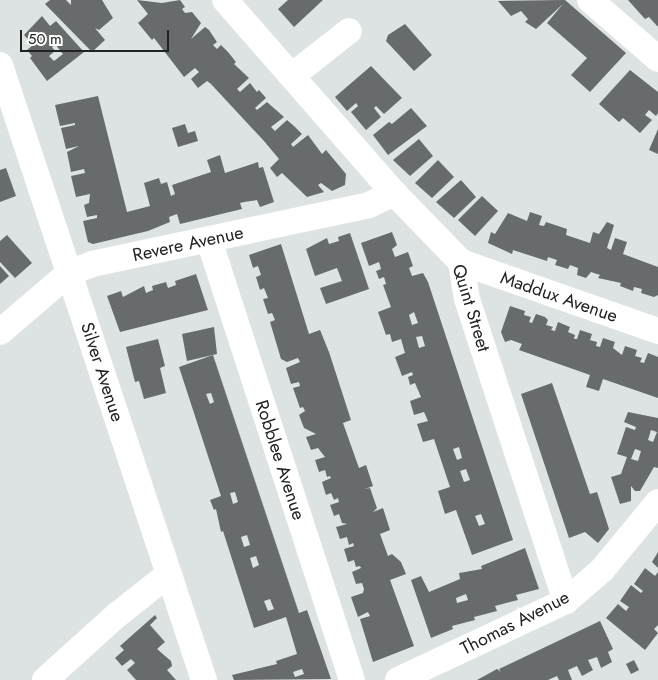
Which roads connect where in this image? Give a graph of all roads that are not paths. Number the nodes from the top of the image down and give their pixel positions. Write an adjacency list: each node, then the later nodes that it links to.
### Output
1 (225, 0): 6 (street, Quint Street)
2 (590, 0): 4 (street)
3 (349, 31): 6 (street)
4 (658, 59)
5 (0, 64): 10 (street, Silver Avenue)
6 (292, 75): 7 (street, Quint Street)
7 (394, 193): 8 (street, Revere Avenue); 9 (street, Quint Street)
8 (208, 240): 10 (street, Revere Avenue); 18 (street, Robblee Avenue)
9 (460, 262): 11 (street, Maddux Avenue); 15 (street, Quint Street)
10 (69, 273): 12 (street, Revere Avenue); 14 (street, Silver Avenue)
11 (658, 331)
12 (0, 332)
13 (658, 502): 15 (street, Thomas Avenue)
14 (169, 574): 16 (street); 17 (street, Silver Avenue)
15 (566, 601): 19 (street, Thomas Avenue)
16 (45, 680)
17 (204, 680)
18 (352, 680)
19 (398, 680)

